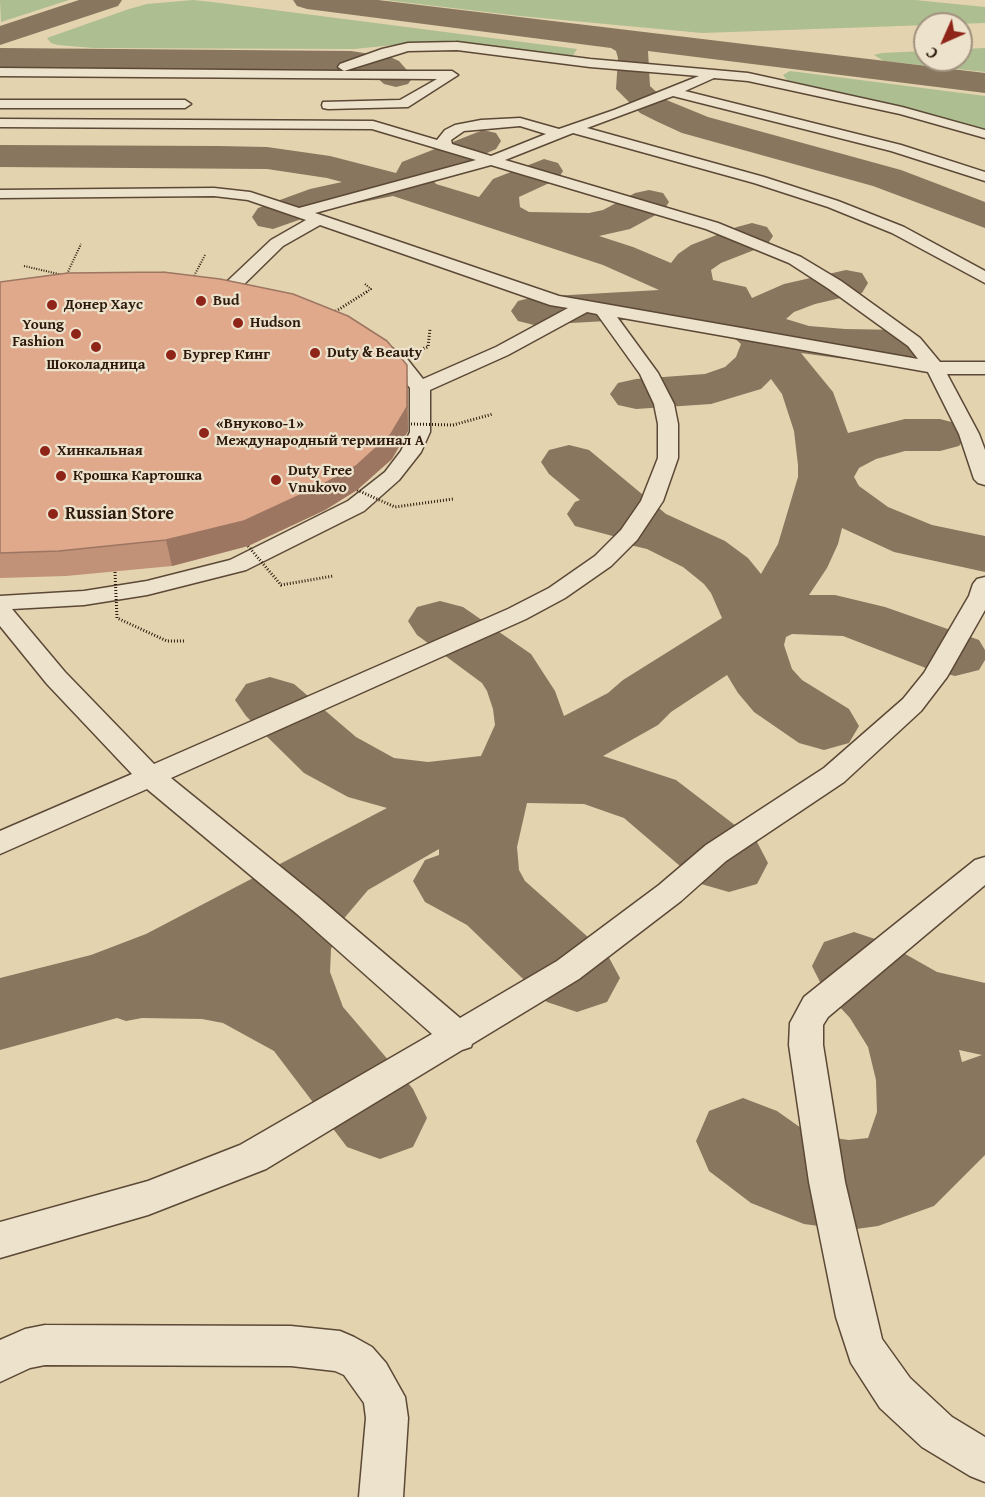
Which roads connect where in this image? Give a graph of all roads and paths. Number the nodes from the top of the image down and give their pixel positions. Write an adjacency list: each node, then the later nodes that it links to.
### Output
1 (0, 72): 2 (lane)
2 (329, 73): 3 (lane); 4 (lane)
3 (396, 74): 5 (lane); 5 (lane)
4 (715, 74): 6 (lane); 13 (lane)
5 (452, 75): 9 (lane)
6 (670, 91): 11 (lane); 16 (lane)
7 (0, 104): 8 (lane)
8 (198, 104)
9 (315, 105)
10 (0, 123): 14 (lane)
11 (574, 129): 12 (lane); 23 (lane)
12 (559, 133): 14 (lane); 15 (lane)
13 (985, 134)
14 (445, 145): 15 (lane)
15 (493, 159): 18 (lane); 35 (lane)
16 (985, 177)
17 (0, 194): 18 (lane)
18 (301, 212): 19 (lane)
19 (319, 219): 28 (lane); 30 (lane)
20 (81, 244): 24 (path, bridge)
21 (205, 255): 27 (path, bridge)
22 (985, 256): 23 (lane)
23 (961, 263): 25 (lane)
24 (24, 266)
25 (985, 278)
26 (365, 285): 31 (path, bridge)
27 (194, 288): 28 (lane)
28 (224, 294): 29 (lane)
29 (245, 298)
30 (595, 308): 35 (lane); 37 (lane); 50 (lane)
31 (328, 316)
32 (430, 329): 34 (path, bridge)
33 (367, 340): 37 (lane)
34 (388, 360)
35 (935, 368): 36 (lane); 40 (lane)
36 (985, 368)
37 (420, 387): 47 (lane)
38 (493, 414): 39 (path, bridge)
39 (411, 424)
40 (985, 479)
41 (357, 490): 42 (path, bridge)
42 (453, 499)
43 (248, 546): 45 (path, bridge)
44 (115, 572): 49 (path, bridge)
45 (333, 576)
46 (984, 593): 53 (lane)
47 (0, 603)
48 (0, 609): 50 (lane)
49 (184, 641)
50 (151, 777): 51 (lane); 53 (lane)
51 (0, 843)
52 (985, 868): 56 (lane)
53 (459, 1037): 54 (lane)
54 (0, 1240)
55 (0, 1362): 57 (lane)
56 (985, 1461)
57 (381, 1497)

